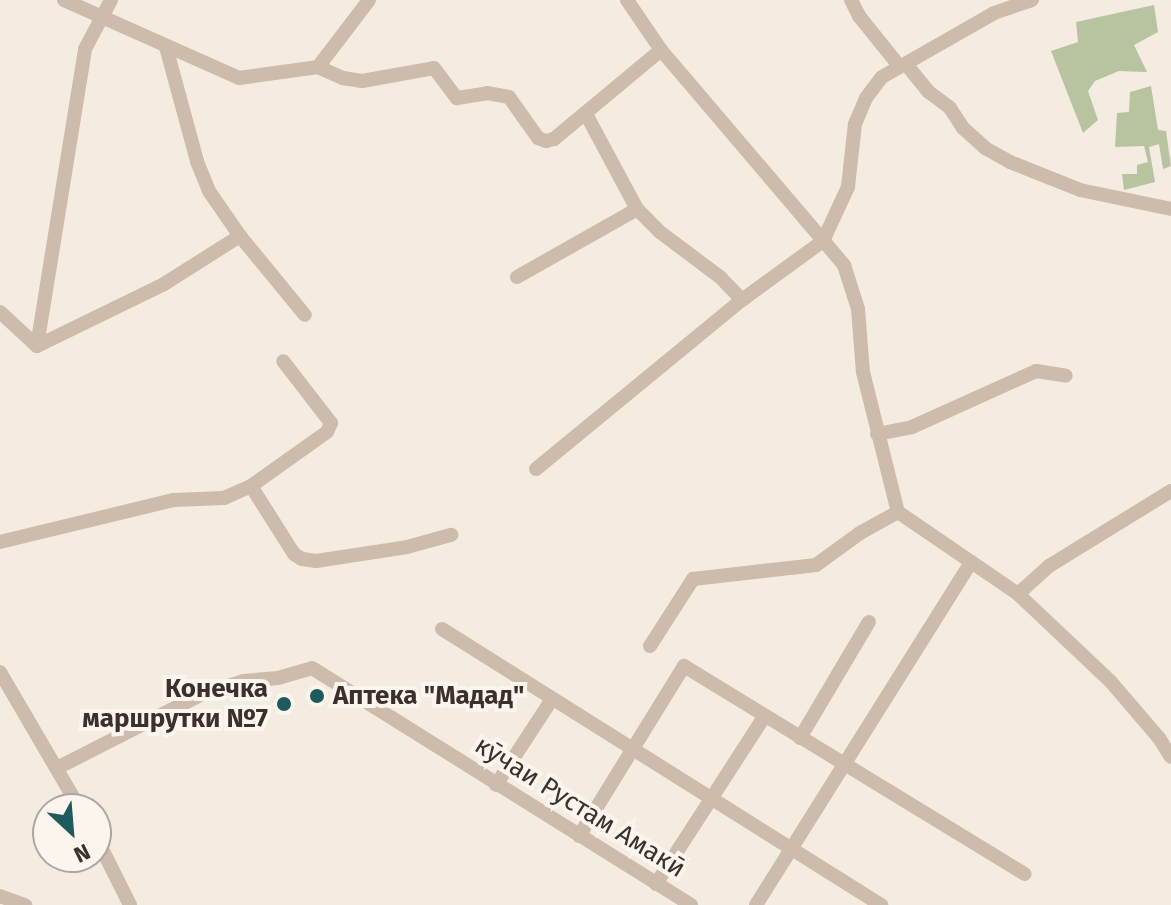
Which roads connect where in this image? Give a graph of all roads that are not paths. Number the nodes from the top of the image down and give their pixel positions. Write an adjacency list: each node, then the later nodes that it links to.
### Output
1 (64, 0): 7 (street)
2 (111, 0): 7 (street)
3 (369, 0): 11 (street)
4 (627, 0): 9 (street)
5 (851, 0): 10 (street)
6 (1032, 0): 10 (street)
7 (100, 18): 8 (street); 21 (street)
8 (166, 47): 11 (street); 15 (street)
9 (661, 50): 12 (street); 16 (street)
10 (903, 66): 14 (street); 16 (street)
11 (318, 67): 12 (street)
12 (586, 114): 13 (street)
13 (637, 209): 17 (street); 18 (street)
14 (1171, 209)
15 (240, 236): 20 (street); 21 (street)
16 (823, 241): 18 (street); 24 (street)
17 (517, 277)
18 (742, 300): 25 (street)
19 (0, 312): 21 (street)
20 (305, 315)
21 (37, 346)
22 (283, 361): 26 (street)
23 (1066, 376): 24 (street)
24 (877, 434): 28 (street)
25 (536, 469)
26 (251, 486): 29 (street); 30 (street)
27 (1171, 491): 32 (street)
28 (898, 512): 31 (street); 35 (street)
29 (451, 535)
30 (0, 542)
31 (971, 562): 32 (street); 42 (street)
32 (1018, 594): 41 (street)
33 (869, 622): 39 (street)
34 (442, 629): 37 (street)
35 (650, 646)
36 (0, 672): 43 (street)
37 (552, 699): 40 (street); 44 (street)
38 (764, 717): 39 (street); 40 (street); 46 (street)
39 (800, 738): 42 (street)
40 (633, 750): 46 (street); 47 (street)
41 (1171, 757)
42 (843, 763): 48 (street); 50 (street)
43 (57, 768): 44 (street, кӯчаи Рустам Амакӣ); 45 (street)
44 (496, 785): 47 (street, кӯчаи Рустам Амакӣ)
45 (71, 793)
46 (713, 798): 48 (street); 51 (street)
47 (579, 836): 51 (street, кӯчаи Рустам Амакӣ)
48 (789, 849): 56 (street); 57 (street)
49 (112, 869): 54 (street)
50 (1025, 874)
51 (656, 884): 55 (street, кӯчаи Рустам Амакӣ)
52 (0, 896): 53 (street)
53 (25, 905)
54 (130, 905)
55 (691, 905)
56 (756, 905)
57 (881, 905)

